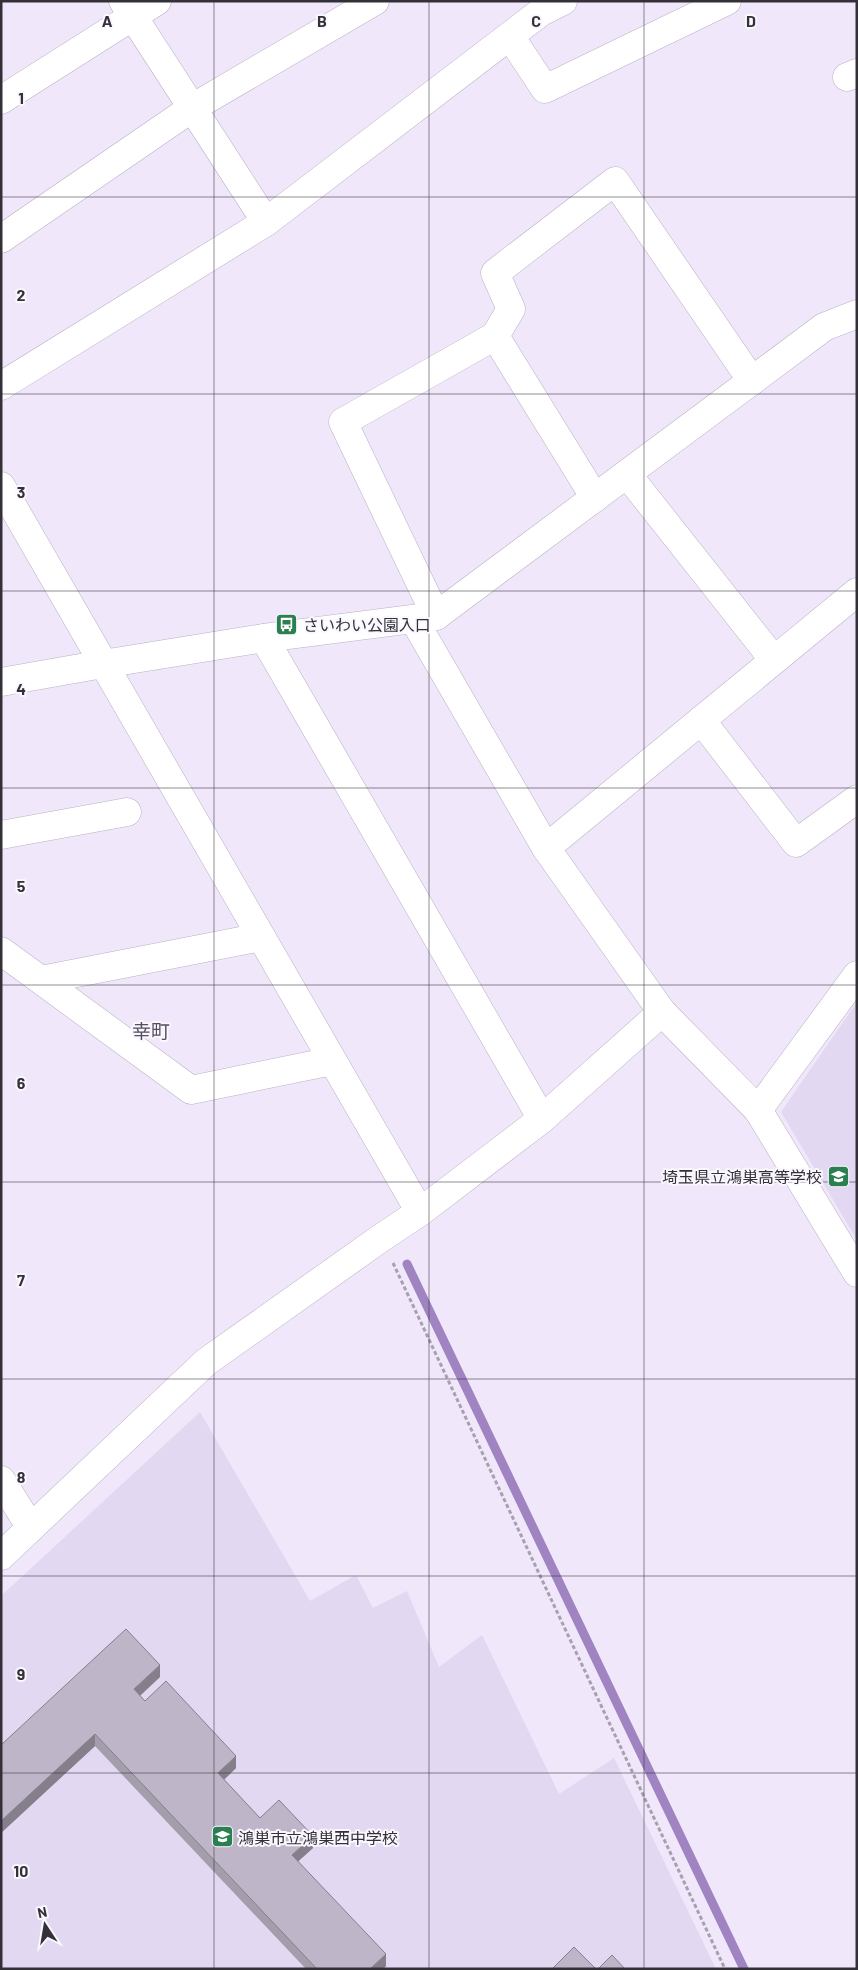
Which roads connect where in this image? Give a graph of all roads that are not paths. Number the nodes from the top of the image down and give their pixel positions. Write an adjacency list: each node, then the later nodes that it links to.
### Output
1 (157, 1): 5 (street)
2 (375, 1): 8 (street)
3 (727, 1): 6 (street)
4 (546, 5): 6 (street)
5 (128, 9): 7 (street); 8 (street)
6 (510, 36): 9 (street)
7 (1, 100)
8 (192, 108): 9 (street); 10 (street)
9 (266, 222): 14 (street)
10 (1, 239)
11 (857, 314): 13 (street)
12 (495, 336): 13 (street); 17 (street); 20 (street)
13 (752, 381): 15 (street)
14 (1, 386)
15 (627, 474): 17 (street); 22 (street)
16 (1, 486): 18 (street)
17 (595, 498): 20 (street)
18 (9, 515): 23 (street)
19 (857, 592): 22 (street)
20 (425, 618): 21 (street); 29 (street)
21 (264, 638): 23 (street); 37 (street)
22 (774, 660): 25 (street)
23 (103, 664): 24 (street); 30 (street)
24 (1, 682)
25 (702, 720): 26 (street); 29 (street)
26 (857, 799)
27 (127, 812): 28 (street)
28 (1, 835)
29 (546, 848): 34 (street)
30 (261, 937): 33 (street); 35 (street)
31 (1, 951): 33 (street)
32 (857, 975): 36 (street)
33 (41, 980): 35 (street)
34 (662, 1012): 36 (street); 37 (street)
35 (332, 1061): 38 (street)
36 (758, 1110): 39 (street)
37 (542, 1119): 38 (street)
38 (420, 1212): 41 (street)
39 (857, 1273)
40 (1, 1480): 41 (street)
41 (31, 1528): 42 (street)
42 (1, 1556)

